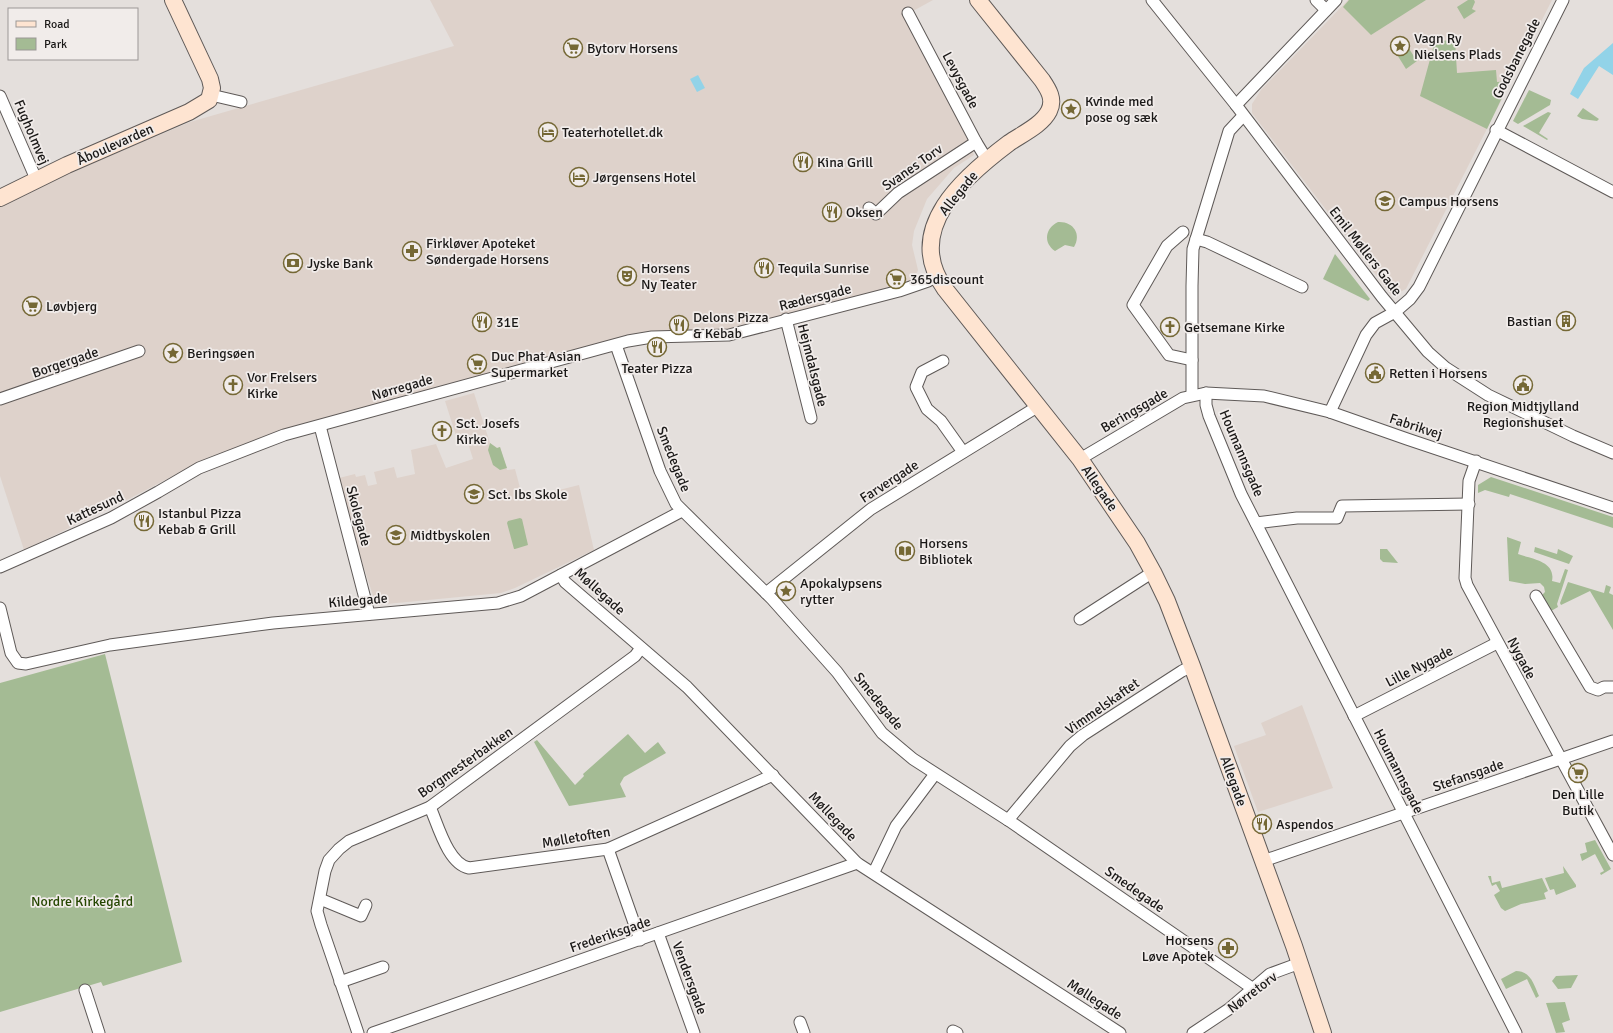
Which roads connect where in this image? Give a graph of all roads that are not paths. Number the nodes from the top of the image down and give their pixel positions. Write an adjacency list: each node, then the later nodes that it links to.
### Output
1 (173, 0): 9 (street)
2 (978, 0): 16 (street, Allegade)
3 (1152, 0): 12 (street, Emil Møllers Gade)
4 (1316, 0): 7 (street)
5 (1336, 0): 7 (street)
6 (1563, 0): 14 (street, Godsbanegade)
7 (1326, 10): 12 (street)
8 (908, 13): 15 (street, Levysgade)
9 (211, 95): 11 (street); 17 (street, Åboulevarden)
10 (0, 96): 17 (street, Fugholmvej)
11 (241, 102)
12 (1236, 105): 13 (street, Emil Møllers Gade)
13 (1243, 116): 22 (street); 25 (street, Emil Møllers Gade)
14 (1496, 130): 18 (street); 25 (street, Godsbanegade)
15 (976, 142): 16 (street, Levysgade); 20 (street, Svanes Torv)
16 (987, 160): 23 (street, Allegade)
17 (36, 179): 19 (street, Åboulevarden)
18 (1613, 192)
19 (0, 198)
20 (869, 208)
21 (1183, 232): 29 (street)
22 (1197, 237): 24 (street); 29 (street)
23 (937, 276): 26 (street, Rædersgade); 34 (street, Allegade)
24 (1302, 287)
25 (1395, 312): 35 (street, Godsbanegade); 39 (street, Emil Møllers Gade)
26 (786, 319): 27 (street, Rædersgade); 36 (street, Hejmdalsgade)
27 (616, 345): 37 (street, Nørregade); 45 (street, Smedegade)
28 (139, 351): 33 (street, Borgergade)
29 (1192, 360): 32 (street)
30 (943, 361): 38 (street)
31 (1206, 394): 32 (street, Beringsgade); 35 (street, Fabrikvej); 46 (street, Houmannsgade)
32 (1192, 395): 40 (street, Beringsgade)
33 (0, 399)
34 (1037, 407): 38 (street, Farvergade); 40 (street, Allegade)
35 (1330, 412): 41 (street, Fabrikvej)
36 (811, 418)
37 (320, 426): 42 (street, Nørregade); 53 (street, Skolegade)
38 (963, 452): 50 (street, Farvergade)
39 (1613, 453)
40 (1080, 459): 48 (street, Allegade)
41 (1476, 461): 43 (street, Nygade); 44 (street, Fabrikvej)
42 (199, 468): 47 (street, Kattesund)
43 (1469, 504): 46 (street); 55 (street, Nygade)
44 (1613, 508)
45 (682, 511): 49 (street, Kildegade); 50 (street, Smedegade)
46 (1256, 523): 59 (street, Houmannsgade)
47 (0, 567)
48 (1153, 572): 54 (street); 57 (street, Allegade)
49 (561, 575): 53 (street, Kildegade); 56 (street, Møllegade)
50 (766, 593): 62 (street, Smedegade)
51 (1536, 596): 58 (street)
52 (0, 608): 53 (street, Kildegade)
53 (369, 614)
54 (1080, 619)
55 (1497, 643): 59 (street, Lille Nygade); 61 (street, Nygade)
56 (641, 648): 63 (street, Møllegade); 64 (street, Borgmesterbakken)
57 (1192, 666): 66 (street, Vimmelskaftet); 69 (street, Allegade)
58 (1613, 687)
59 (1354, 716): 65 (street, Houmannsgade)
60 (1613, 741): 61 (street, Stefansgade)
61 (1561, 760): 65 (street, Stefansgade); 68 (street, Nygade)
62 (935, 774): 66 (street, Smedegade); 71 (street)
63 (773, 775): 67 (street, Mølletoften); 70 (street, Møllegade)
64 (430, 807): 67 (street, Mølletoften); 72 (street, Borgmesterbakken)
65 (1403, 813): 69 (street, Stefansgade); 88 (street, Houmannsgade)
66 (1008, 820): 79 (street, Smedegade)
67 (608, 849): 75 (street)
68 (1613, 855)
69 (1264, 861): 76 (street, Allegade)
70 (857, 863): 71 (street, Møllegade); 74 (street, Frederiksgade)
71 (874, 872): 86 (street, Møllegade)
72 (320, 899): 73 (street); 78 (street, Borgmesterbakken)
73 (366, 905)
74 (658, 933): 75 (street, Frederiksgade); 85 (street, Vendersgade)
75 (640, 940): 84 (street, Frederiksgade)
76 (1300, 963): 79 (street, Nørretorv); 81 (street)
77 (383, 967): 78 (street)
78 (340, 982): 83 (street, Borgmesterbakken)
79 (1252, 988): 87 (street, Nørretorv)
80 (85, 990): 82 (street)
81 (1321, 1028)
82 (99, 1033)
83 (358, 1033)
84 (373, 1033)
85 (694, 1033)
86 (1120, 1033)
87 (1193, 1033)
88 (1516, 1033)

